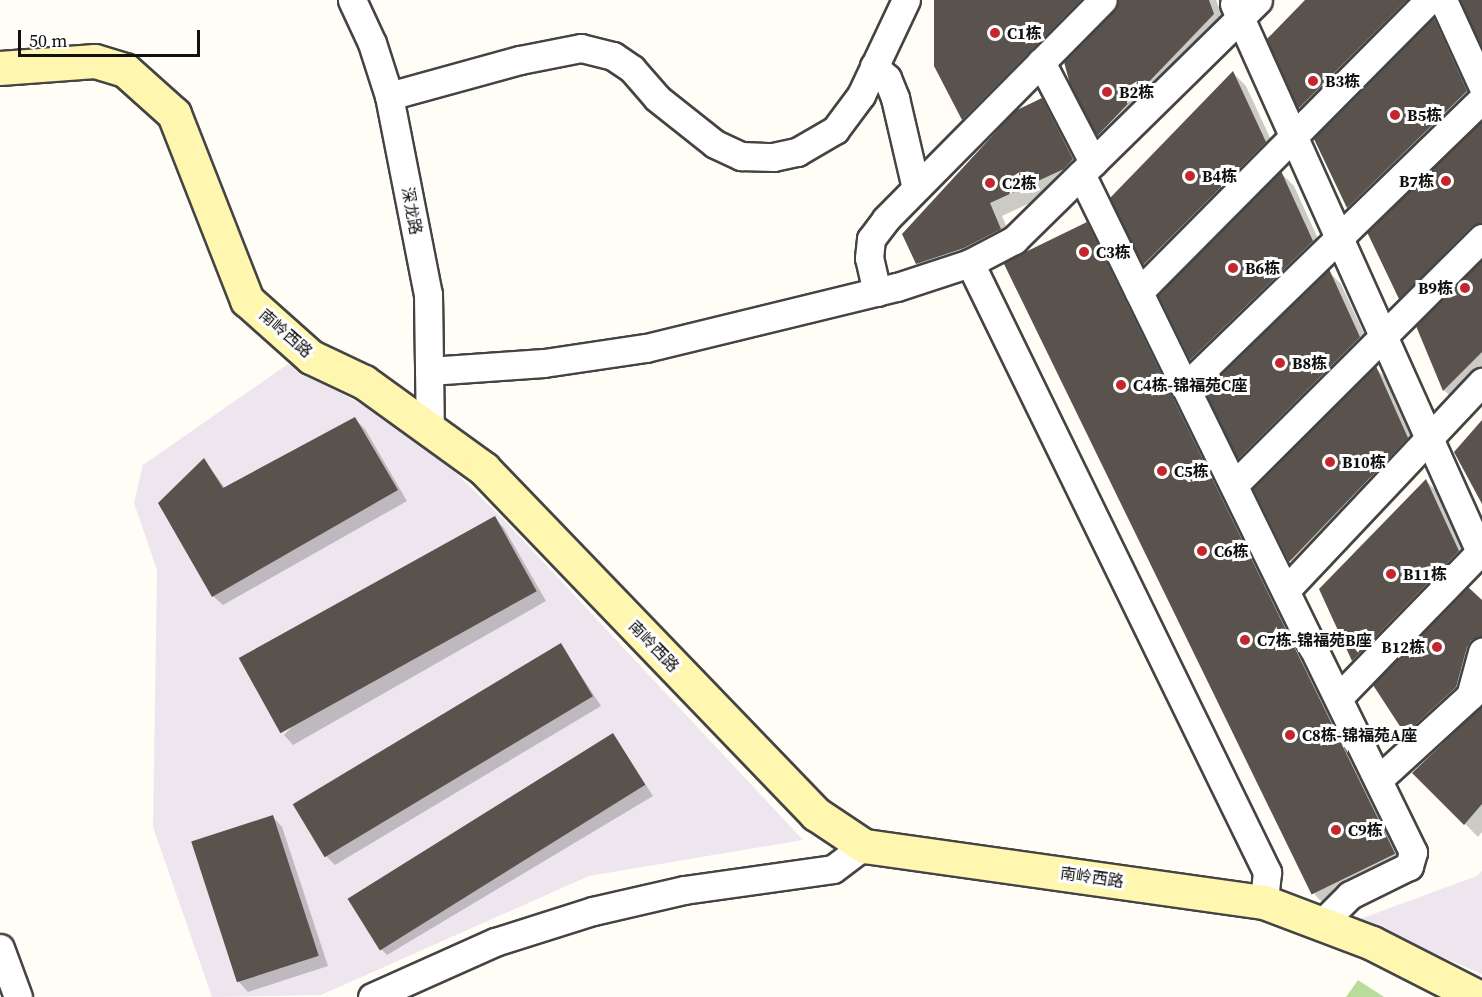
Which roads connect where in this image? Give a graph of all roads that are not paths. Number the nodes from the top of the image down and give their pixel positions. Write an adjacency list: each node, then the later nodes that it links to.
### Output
1 (352, 0): 11 (street, 深龙路)
2 (906, 0): 8 (street)
3 (1103, 0): 7 (street)
4 (1430, 0): 13 (street)
5 (1443, 0): 10 (street)
6 (1243, 6): 13 (street); 14 (street)
7 (1041, 62): 14 (street); 15 (street)
8 (874, 66): 11 (street); 15 (street)
9 (0, 68): 25 (street, 南岭西路)
10 (1482, 85)
11 (389, 96): 22 (street, 深龙路)
12 (1482, 99): 16 (street)
13 (1294, 137): 16 (street); 20 (street)
14 (1087, 168): 18 (street); 20 (street)
15 (916, 188): 19 (street)
16 (1339, 238): 21 (street); 24 (street)
17 (1482, 238): 21 (street)
18 (970, 263): 19 (street); 34 (street)
19 (877, 292): 22 (street)
20 (1139, 292): 24 (street)
21 (1383, 336): 26 (street); 27 (street)
22 (429, 371): 25 (street, 深龙路)
23 (1482, 382): 26 (street)
24 (1185, 387): 27 (street)
25 (430, 429): 33 (street, 南岭西路)
26 (1429, 438): 28 (street); 29 (street)
27 (1234, 485): 29 (street)
28 (1481, 554): 31 (street)
29 (1286, 590): 31 (street)
30 (1482, 652): 32 (street)
31 (1339, 697): 32 (street)
32 (1379, 779): 35 (street)
33 (864, 846): 34 (street, 南岭西路); 38 (street)
34 (1264, 902): 35 (street, 南岭西路)
35 (1321, 924): 39 (street, 南岭西路)
36 (0, 948): 37 (street)
37 (18, 997)
38 (372, 997)
39 (1478, 997)

